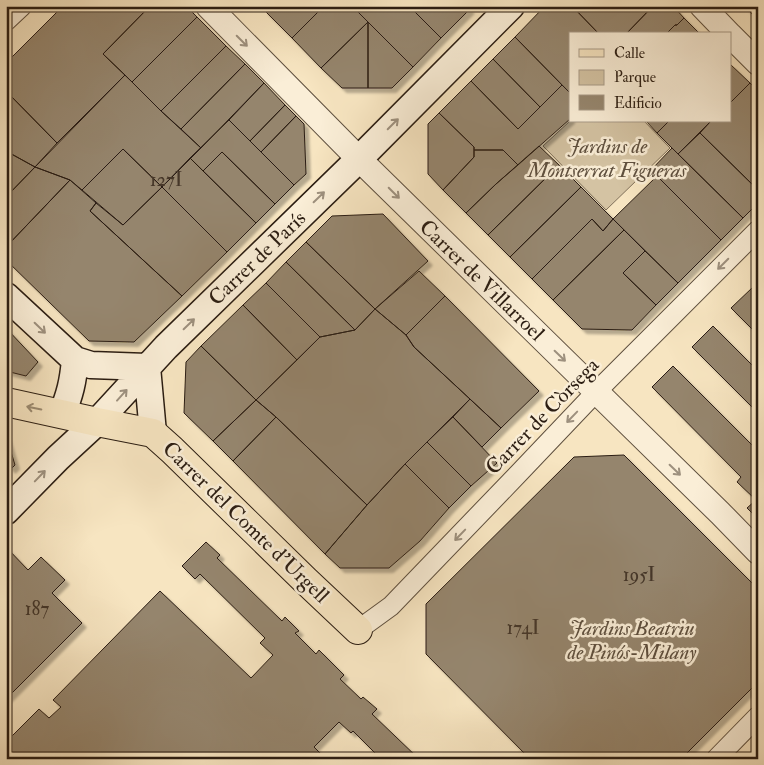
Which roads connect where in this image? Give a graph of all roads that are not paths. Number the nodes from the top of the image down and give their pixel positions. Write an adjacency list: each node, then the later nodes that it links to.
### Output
1 (22, 6): 5 (street)
2 (208, 6): 9 (street, Carrer de Villarroel, one-way to 9)
3 (511, 6): 9 (main road, Carrer de París, one-way to 3)
4 (702, 6): 6 (street)
5 (6, 21)
6 (728, 32)
7 (732, 36): 8 (street)
8 (758, 62)
9 (359, 159): 13 (main road, Carrer de París, one-way to 9); 14 (street, Carrer de Villarroel, one-way to 14)
10 (758, 230): 14 (street, Carrer de Còrsega, one-way to 14)
11 (6, 296): 12 (main road, one-way to 12)
12 (75, 360): 13 (main road); 16 (main road)
13 (147, 368): 17 (main road, Carrer de París, one-way to 13); 18 (main road)
14 (596, 392): 20 (street, Carrer de Villarroel, one-way to 20); 21 (street, Carrer de Còrsega, one-way to 21)
15 (6, 402): 16 (main road, Carrer del Comte d'Urgell, one-way to 15)
16 (62, 414): 17 (main road, Carrer del Comte d'Urgell)
17 (97, 422): 18 (main road, Carrer del Comte d'Urgell); 19 (main road, Carrer de París, one-way to 17)
18 (153, 433): 21 (main road, Carrer del Comte d'Urgell)
19 (6, 511)
20 (758, 552)
21 (358, 630)
22 (758, 716): 23 (street)
23 (716, 759)

